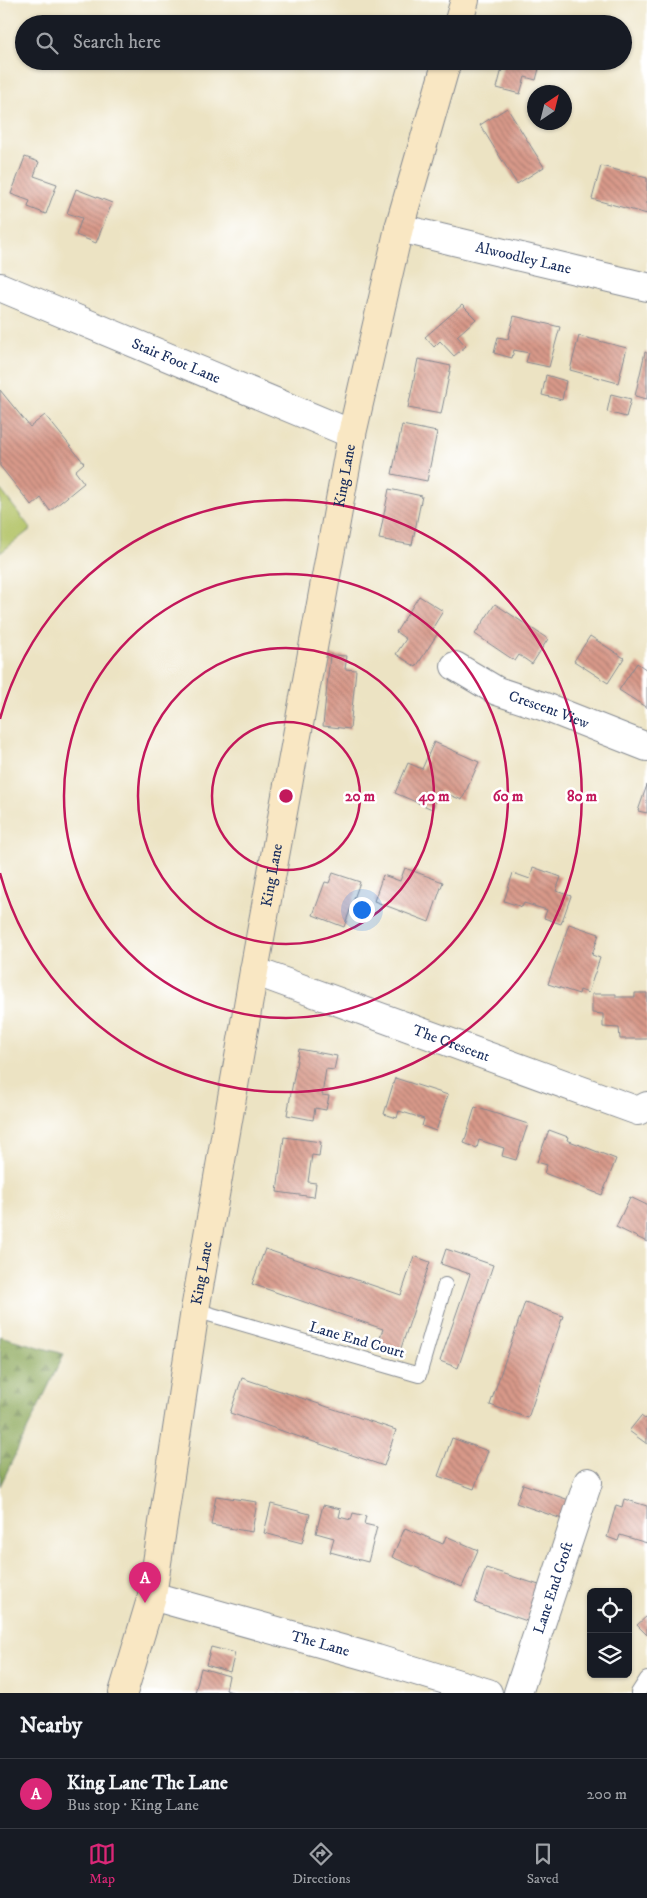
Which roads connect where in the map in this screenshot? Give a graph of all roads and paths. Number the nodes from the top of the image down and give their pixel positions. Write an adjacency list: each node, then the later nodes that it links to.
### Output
1 (465, 0): 2 (street)
2 (461, 15)
3 (443, 70): 4 (street, King Lane)
4 (399, 228): 6 (street, Alwoodley Lane); 7 (street, King Lane)
5 (0, 287): 7 (street, Stair Foot Lane)
6 (647, 287)
7 (352, 434): 10 (street, King Lane)
8 (455, 666): 9 (street, Crescent View)
9 (647, 747)
10 (254, 971): 11 (street, The Crescent); 13 (street, King Lane)
11 (644, 1112)
12 (445, 1285): 13 (lane, Lane End Court)
13 (195, 1310): 15 (street, King Lane)
14 (588, 1482): 19 (street, Lane End Croft)
15 (152, 1596): 17 (street, King Lane); 18 (street, The Lane)
16 (647, 1680): 20 (lane)
17 (123, 1693)
18 (488, 1693)
19 (518, 1693)
20 (638, 1693)

